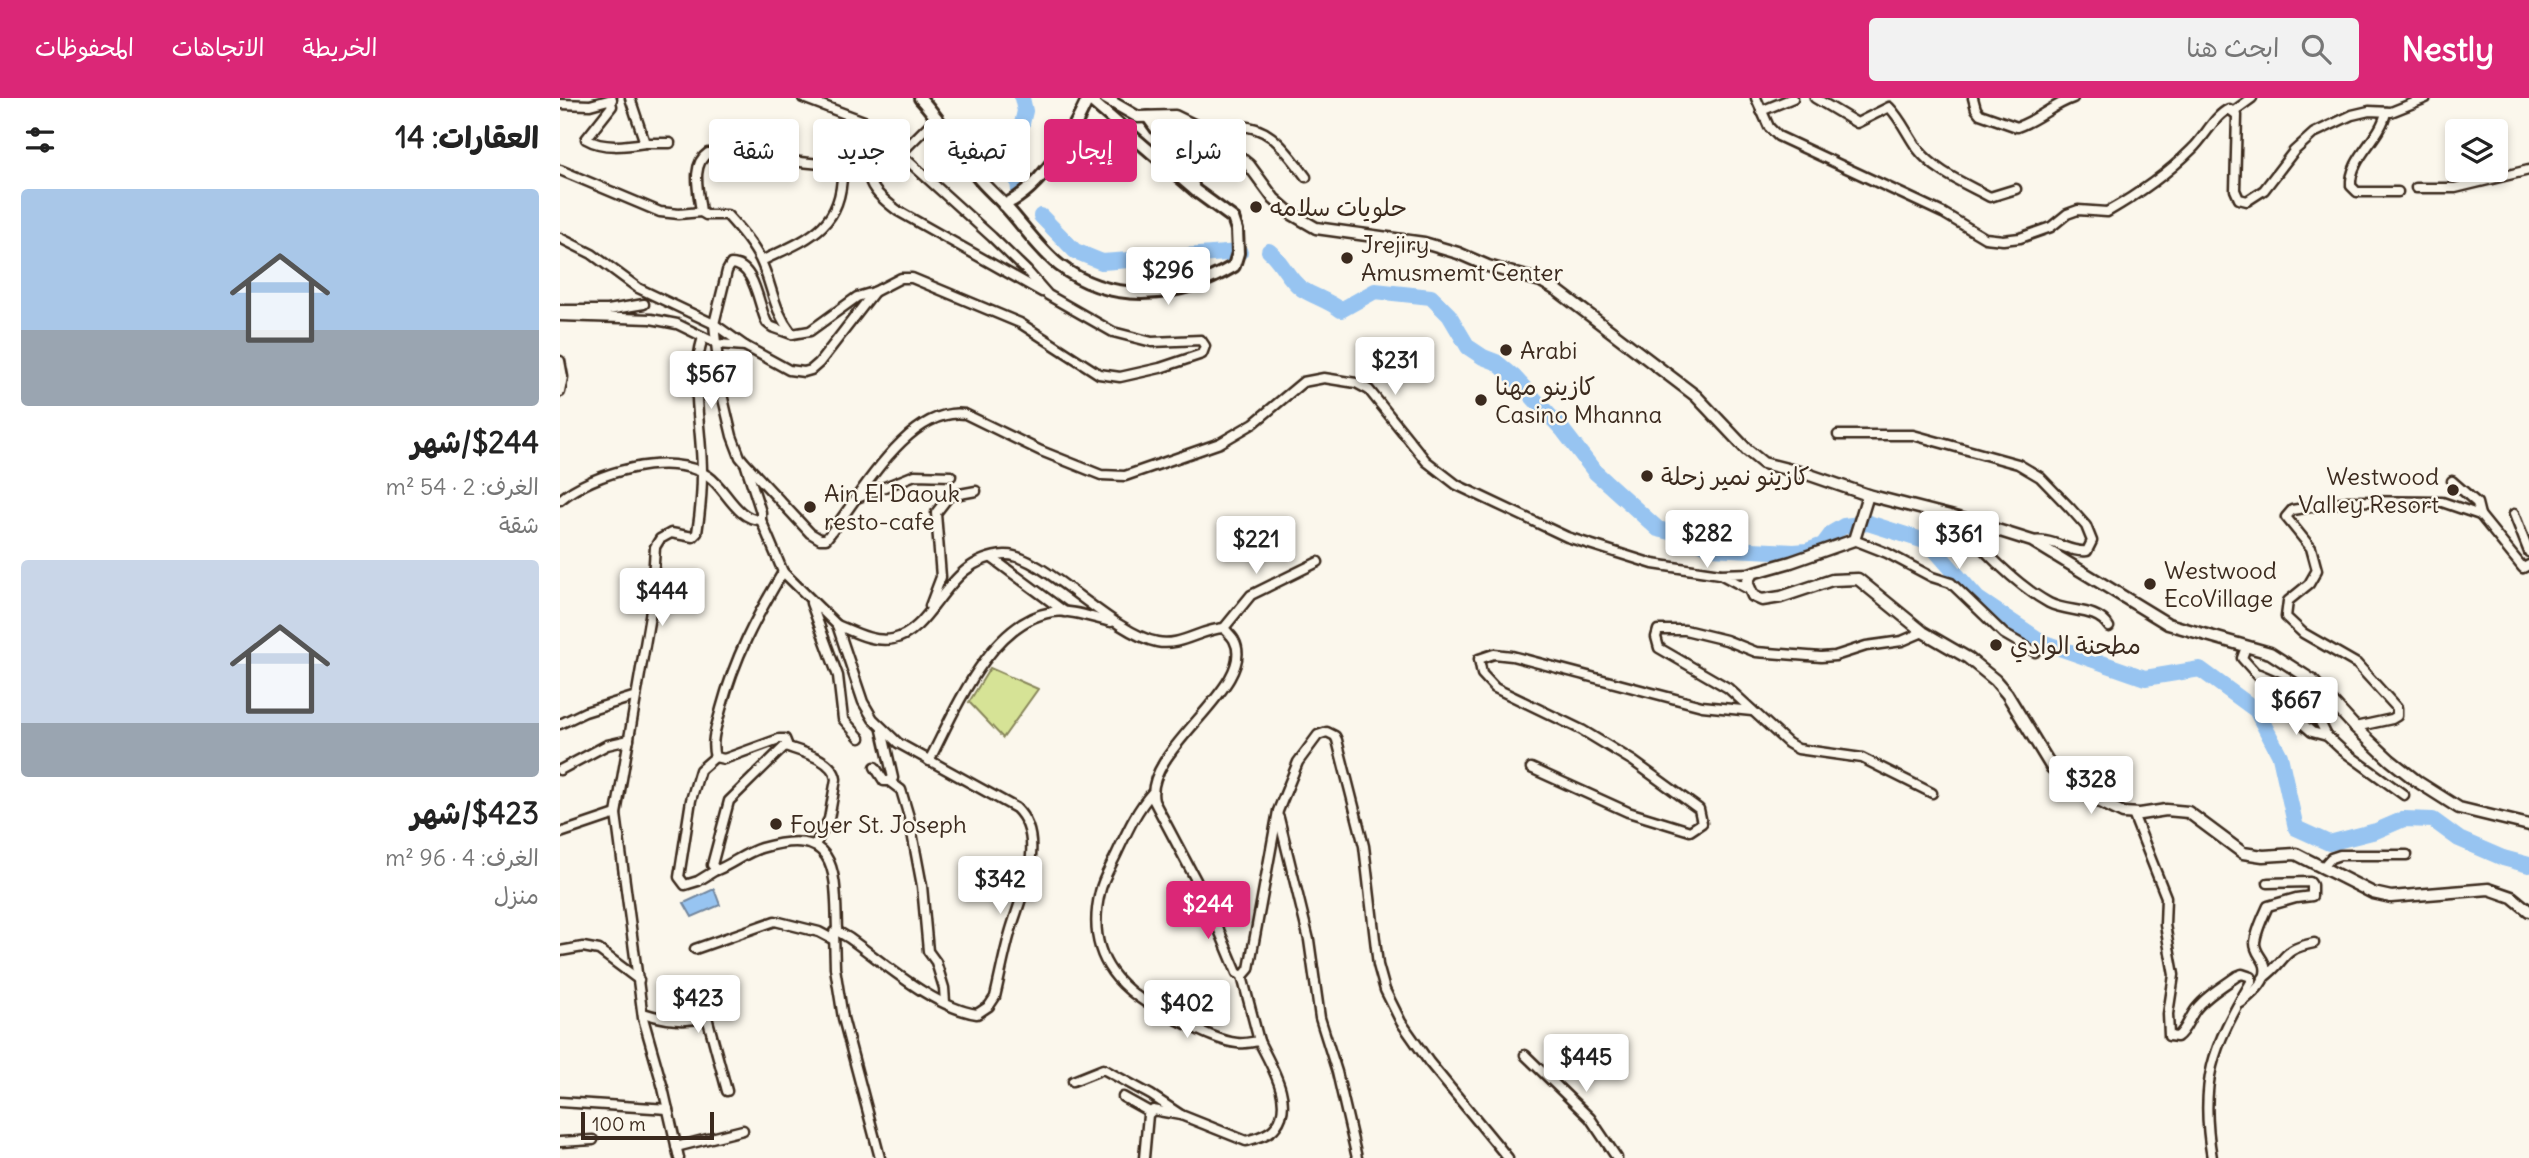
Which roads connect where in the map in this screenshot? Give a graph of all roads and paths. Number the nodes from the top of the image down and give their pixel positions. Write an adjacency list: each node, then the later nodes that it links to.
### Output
1 (630, 98): 23 (street)
2 (803, 98): 20 (street)
3 (920, 98): 18 (main road)
4 (1088, 98): 34 (main road); 36 (main road)
5 (1105, 98): 19 (street)
6 (1756, 98): 15 (street)
7 (1793, 98): 15 (street)
8 (1815, 98): 33 (street)
9 (1973, 98): 10 (street)
10 (2073, 98)
11 (2252, 98): 16 (street)
12 (2426, 98): 17 (street)
13 (612, 99): 14 (street); 23 (street)
14 (560, 104)
15 (1761, 111): 16 (street)
16 (2234, 111): 17 (street)
17 (2386, 112): 35 (street)
18 (937, 117): 25 (street); 36 (main road)
19 (1148, 117): 21 (street); 34 (main road)
20 (859, 119)
21 (1183, 119)
22 (1246, 126): 30 (street)
23 (645, 143): 24 (street)
24 (670, 143)
25 (910, 144)
26 (1246, 162): 62 (street)
27 (910, 163): 42 (street)
28 (560, 170): 37 (street)
29 (2529, 170): 32 (street)
30 (1306, 177)
31 (871, 182): 42 (street)
32 (2416, 188)
33 (2016, 189)
34 (1196, 191): 36 (main road)
35 (2398, 192)
36 (1004, 205)
37 (701, 212): 39 (street); 39 (street)
38 (560, 238): 41 (street)
39 (761, 261): 50 (street)
40 (874, 292): 42 (street); 50 (street); 53 (street)
41 (651, 295): 43 (street); 44 (street)
42 (1048, 295)
43 (644, 304): 45 (street); 47 (street)
44 (682, 307): 48 (street); 49 (street)
45 (560, 310)
46 (560, 316): 47 (street)
47 (648, 318): 48 (street)
48 (677, 324): 51 (street)
49 (714, 324): 50 (street); 52 (street); 53 (street)
50 (792, 334)
51 (703, 337): 52 (street); 58 (street)
52 (718, 344): 53 (street); 57 (street)
53 (746, 346)
54 (560, 361): 55 (street)
55 (560, 392)
56 (1838, 435): 70 (street)
57 (745, 463): 63 (street); 68 (street)
58 (702, 473): 64 (street); 68 (street); 90 (street)
59 (951, 476): 63 (street)
60 (2452, 481): 66 (street)
61 (976, 491): 80 (street)
62 (1868, 495): 67 (street); 69 (street)
63 (856, 499): 77 (street)
64 (560, 500)
65 (2514, 514): 71 (street)
66 (2480, 515): 74 (street); 94 (street)
67 (1956, 518): 70 (street); 84 (street)
68 (761, 520): 75 (street)
69 (1856, 534): 76 (street); 88 (street)
70 (2032, 541): 87 (street)
71 (2529, 552)
72 (992, 558): 80 (street); 81 (street); 82 (street)
73 (1318, 562): 85 (street)
74 (2529, 565)
75 (783, 572): 79 (street); 99 (street)
76 (1752, 573): 77 (street); 78 (street)
77 (1720, 574): 78 (street)
78 (1748, 589): 86 (street)
79 (810, 600): 83 (street); 96 (street)
80 (928, 611): 83 (street)
81 (1065, 612): 82 (street); 100 (street)
82 (1114, 622): 85 (street)
83 (837, 625): 93 (street)
84 (2109, 626)
85 (1224, 628): 105 (street)
86 (1923, 632): 91 (street); 110 (street)
87 (2246, 647): 89 (street); 94 (street)
88 (2035, 652)
89 (2255, 672): 95 (street); 95 (street)
90 (636, 696): 92 (street); 97 (street)
91 (1752, 711): 102 (street); 106 (street)
92 (560, 724)
93 (881, 727): 100 (street); 104 (street)
94 (2355, 727): 111 (street)
95 (2327, 736): 107 (street)
96 (860, 738)
97 (629, 740): 103 (street); 109 (street)
98 (785, 746): 99 (street); 113 (street); 116 (street)
99 (715, 757): 116 (street)
100 (929, 761): 126 (street)
101 (876, 767): 104 (street)
102 (1531, 768)
103 (560, 769)
104 (889, 782): 126 (street)
105 (1152, 793): 123 (street); 129 (street)
106 (1933, 793)
107 (2404, 795)
108 (1278, 811): 123 (street); 145 (street); 146 (street)
109 (615, 814): 112 (street); 125 (street)
110 (2133, 814): 115 (street); 127 (street)
111 (2529, 825)
112 (560, 832)
113 (816, 845): 116 (street); 119 (street)
114 (2407, 855): 115 (street)
115 (2322, 868): 118 (street)
116 (716, 870)
117 (2268, 883): 124 (street)
118 (2529, 911)
119 (836, 936): 121 (street); 126 (street); 143 (street)
120 (2314, 943): 124 (street)
121 (695, 948)
122 (560, 951): 125 (street)
123 (1242, 976): 129 (street)
124 (2263, 978): 127 (street)
125 (639, 980): 128 (street)
126 (945, 1002)
127 (2235, 1008): 148 (street)
128 (643, 1013): 132 (street); 135 (street)
129 (1259, 1041): 137 (street)
130 (1525, 1055): 147 (street)
131 (1073, 1081): 137 (street)
132 (727, 1091)
133 (1123, 1097): 136 (street)
134 (560, 1102): 135 (street)
135 (668, 1109): 141 (street)
136 (1150, 1112): 137 (street); 144 (street)
137 (1181, 1115)
138 (743, 1130): 141 (street)
139 (593, 1140): 140 (street)
140 (560, 1142)
141 (676, 1147): 142 (street)
142 (679, 1158)
143 (880, 1158)
144 (1144, 1158)
145 (1357, 1158)
146 (1508, 1158)
147 (1618, 1158)
148 (2212, 1158)

